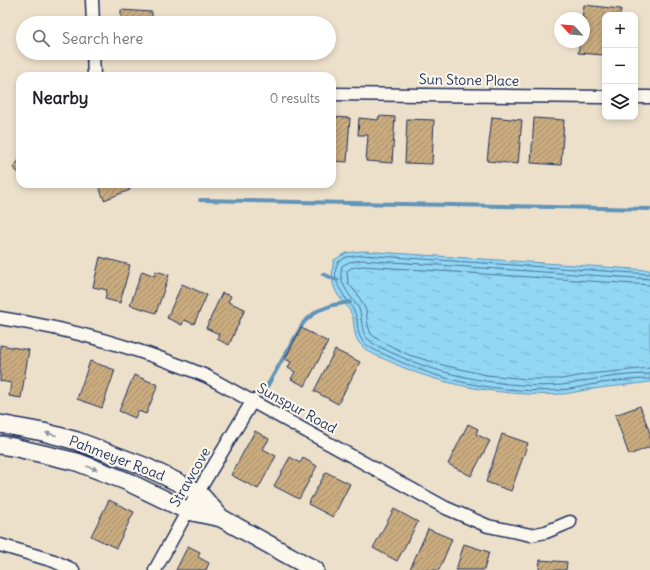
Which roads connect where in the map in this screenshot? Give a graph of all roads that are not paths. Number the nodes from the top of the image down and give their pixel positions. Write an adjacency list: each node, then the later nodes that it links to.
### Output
1 (92, 0): 2 (street)
2 (93, 16)
3 (93, 60): 4 (street)
4 (94, 72)
5 (336, 94): 6 (street, Sun Stone Place)
6 (602, 97)
7 (638, 97): 8 (street)
8 (650, 97)
9 (0, 318): 10 (street, Sunspur Road)
10 (253, 400): 13 (street, Strawcove); 16 (street, Sunspur Road)
11 (0, 424): 13 (street, Pahmeyer Road, one-way to 11)
12 (0, 445): 14 (street, Pahmeyer Road, one-way to 14)
13 (198, 492): 14 (street, Strawcove); 15 (street, Pahmeyer Road)
14 (188, 511): 15 (street, Pahmeyer Road); 19 (street, Strawcove)
15 (221, 518): 20 (street, Pahmeyer Road)
16 (570, 522)
17 (0, 545): 18 (street)
18 (73, 570)
19 (155, 570)
20 (315, 570)

